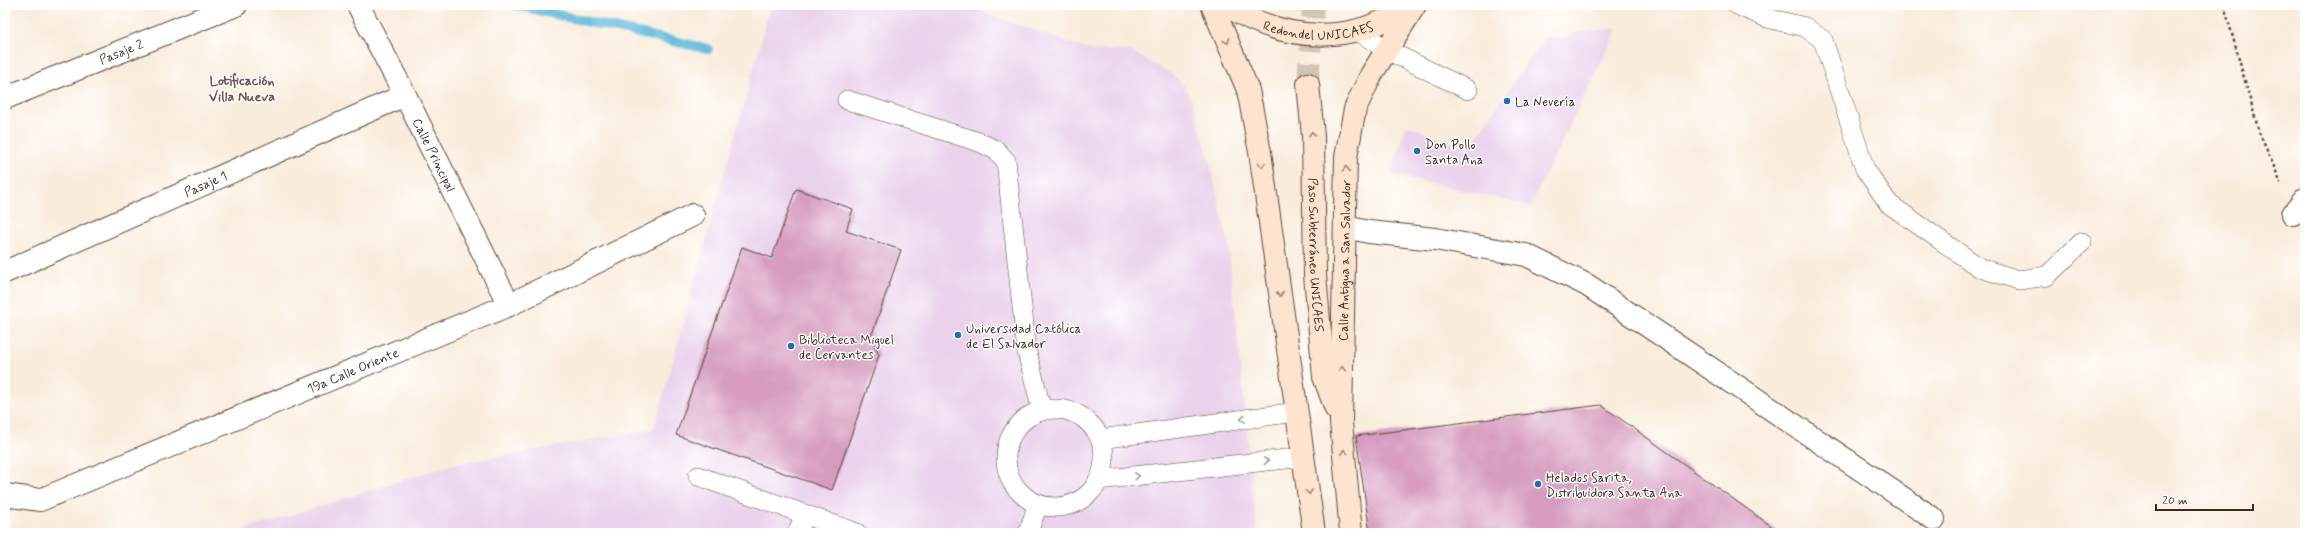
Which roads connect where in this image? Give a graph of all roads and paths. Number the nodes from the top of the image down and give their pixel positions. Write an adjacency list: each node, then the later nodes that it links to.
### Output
1 (236, 5): 14 (street, Pasaje 2)
2 (358, 5): 13 (street, Calle Principal)
3 (1212, 5): 23 (main road, one-way to 23)
4 (1226, 5): 9 (main road, Redondel UNICAES)
5 (1409, 5): 9 (main road, Redondel UNICAES)
6 (1415, 5): 10 (main road, Calle Antigua a San Salvador)
7 (1737, 5): 19 (lane)
8 (2224, 5): 16 (path)
9 (1358, 30): 10 (lane)
10 (1387, 50): 12 (lane); 18 (main road, Calle Antigua a San Salvador, one-way to 10)
11 (1308, 84): 24 (main road, Paso Subterráneo UNICAES, one-way to 11)
12 (1468, 90)
13 (405, 95): 20 (street, Pasaje 1); 21 (street, Calle Principal)
14 (5, 98)
15 (847, 100): 22 (lane)
16 (2299, 207)
17 (693, 215): 21 (street, 19a Calle Oriente)
18 (1345, 227): 24 (main road, Calle Antigua a San Salvador, one-way to 18); 32 (street)
19 (2082, 242)
20 (5, 272)
21 (509, 305): 29 (street, 19a Calle Oriente)
22 (1042, 411): 25 (lane); 30 (lane)
23 (1296, 412): 25 (lane, one-way to 25); 26 (main road)
24 (1341, 422): 37 (main road, Calle Antigua a San Salvador, one-way to 24)
25 (1100, 439): 28 (lane)
26 (1304, 457): 28 (lane, one-way to 26); 36 (main road, one-way to 36)
27 (698, 476): 31 (lane)
28 (1098, 480): 30 (lane)
29 (5, 495)
30 (1038, 504): 35 (lane)
31 (805, 515): 33 (lane); 34 (lane)
32 (1934, 519)
33 (797, 533)
34 (857, 533)
35 (1028, 533)
36 (1314, 533)
37 (1351, 533)

